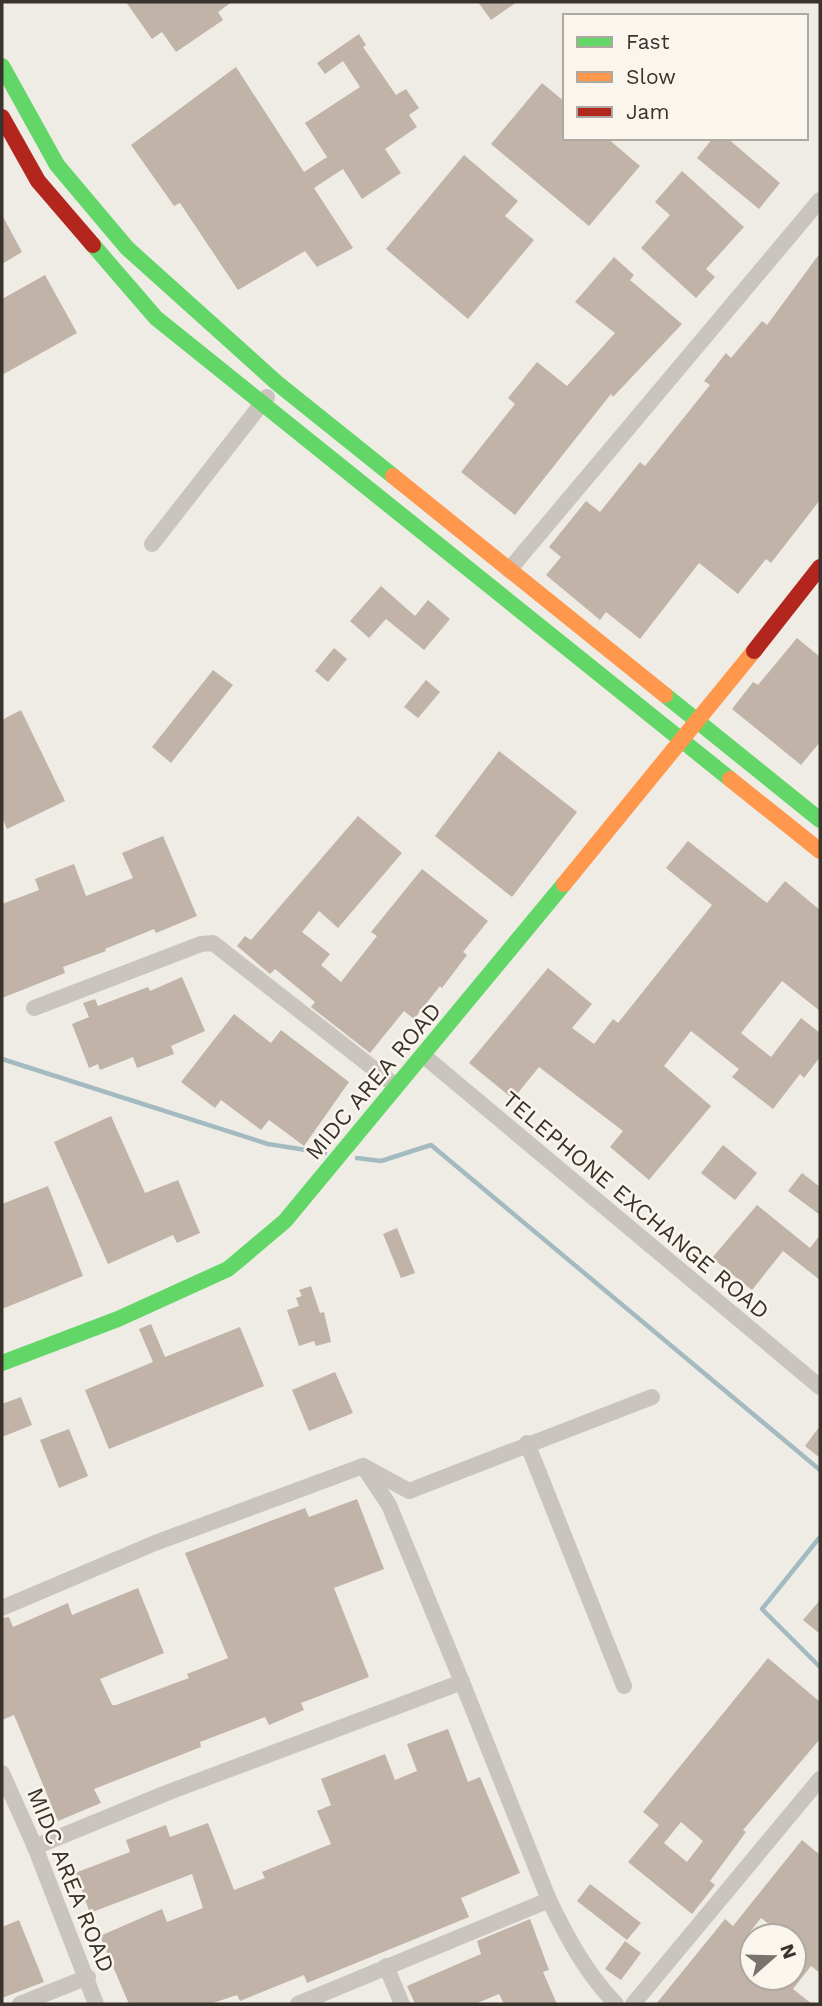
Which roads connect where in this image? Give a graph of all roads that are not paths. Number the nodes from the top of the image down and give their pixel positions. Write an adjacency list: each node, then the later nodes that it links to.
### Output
1 (2, 66): 2 (street)
2 (6, 83): 5 (street)
3 (2, 117): 6 (street)
4 (820, 200): 11 (street)
5 (127, 248): 6 (street); 7 (street)
6 (108, 264): 8 (street)
7 (277, 383): 8 (street); 11 (street)
8 (261, 404): 9 (street); 13 (street)
9 (152, 544)
10 (820, 567): 12 (street, MIDC AREA ROAD)
11 (509, 570): 12 (street)
12 (699, 722): 13 (street, MIDC AREA ROAD); 14 (street)
13 (683, 741): 16 (street); 19 (street, MIDC AREA ROAD)
14 (799, 803): 15 (street); 16 (street)
15 (820, 820)
16 (784, 822): 17 (street)
17 (820, 851)
18 (34, 1008): 20 (street)
19 (424, 1056): 20 (street, MIDC AREA ROAD); 22 (street, TELEPHONE EXCHANGE ROAD)
20 (396, 1086): 21 (street, MIDC AREA ROAD)
21 (2, 1363)
22 (820, 1387)
23 (652, 1397): 24 (street)
24 (527, 1443): 25 (street); 28 (street)
25 (363, 1466): 26 (street); 27 (street)
26 (2, 1608)
27 (462, 1682): 31 (street); 32 (street)
28 (624, 1686)
29 (2, 1773): 31 (street, MIDC AREA ROAD)
30 (820, 1779): 40 (street)
31 (35, 1847): 34 (street, MIDC AREA ROAD)
32 (549, 1900): 33 (street); 39 (street)
33 (386, 1966): 37 (street); 38 (street)
34 (88, 1977): 35 (street); 36 (street, MIDC AREA ROAD)
35 (20, 2004)
36 (96, 2004)
37 (298, 2004)
38 (401, 2004)
39 (616, 2004)
40 (633, 2004)

